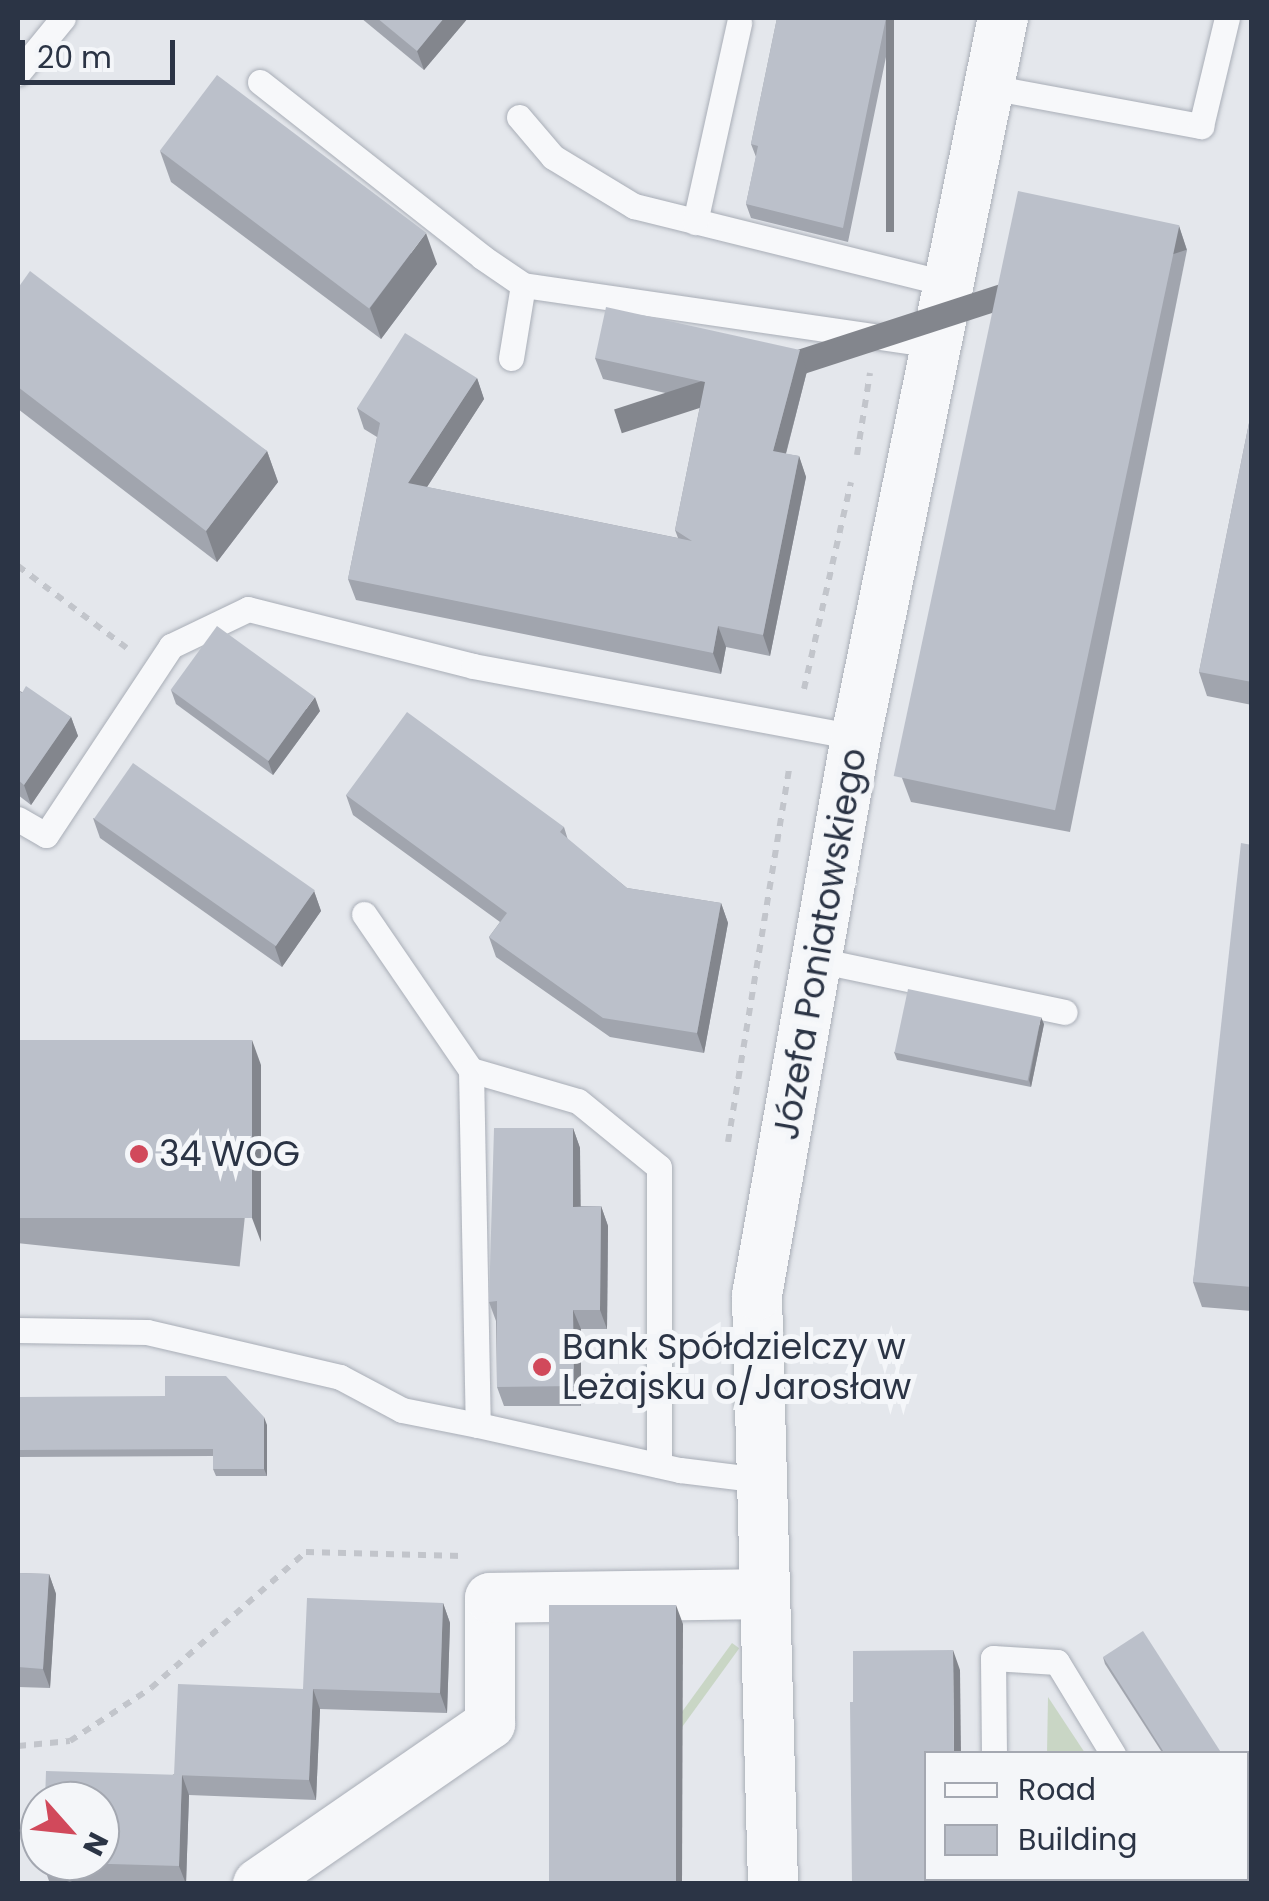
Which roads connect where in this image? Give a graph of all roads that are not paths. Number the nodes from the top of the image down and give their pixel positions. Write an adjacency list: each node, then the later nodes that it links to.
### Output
1 (64, 18): 5 (lane)
2 (1004, 18): 7 (street, Józefa Poniatowskiego)
3 (1227, 18): 7 (lane)
4 (739, 23): 9 (lane)
5 (18, 73)
6 (260, 82): 10 (lane)
7 (990, 87): 11 (street, Józefa Poniatowskiego)
8 (519, 117): 9 (lane)
9 (695, 222): 11 (lane)
10 (523, 284): 12 (lane); 13 (lane)
11 (949, 284): 12 (street, Józefa Poniatowskiego)
12 (936, 345): 14 (street, Józefa Poniatowskiego)
13 (511, 358)
14 (856, 737): 15 (lane); 17 (street, Józefa Poniatowskiego)
15 (18, 820)
16 (364, 914): 19 (lane)
17 (818, 960): 18 (lane); 23 (street, Józefa Poniatowskiego)
18 (1065, 1012)
19 (471, 1070): 21 (lane); 22 (lane)
20 (18, 1330): 21 (lane)
21 (478, 1425): 22 (lane)
22 (659, 1466): 23 (lane)
23 (762, 1480): 24 (street, Józefa Poniatowskiego)
24 (764, 1594): 27 (street); 28 (street, Józefa Poniatowskiego)
25 (994, 1751): 26 (lane)
26 (1111, 1751)
27 (258, 1884)
28 (772, 1884)

